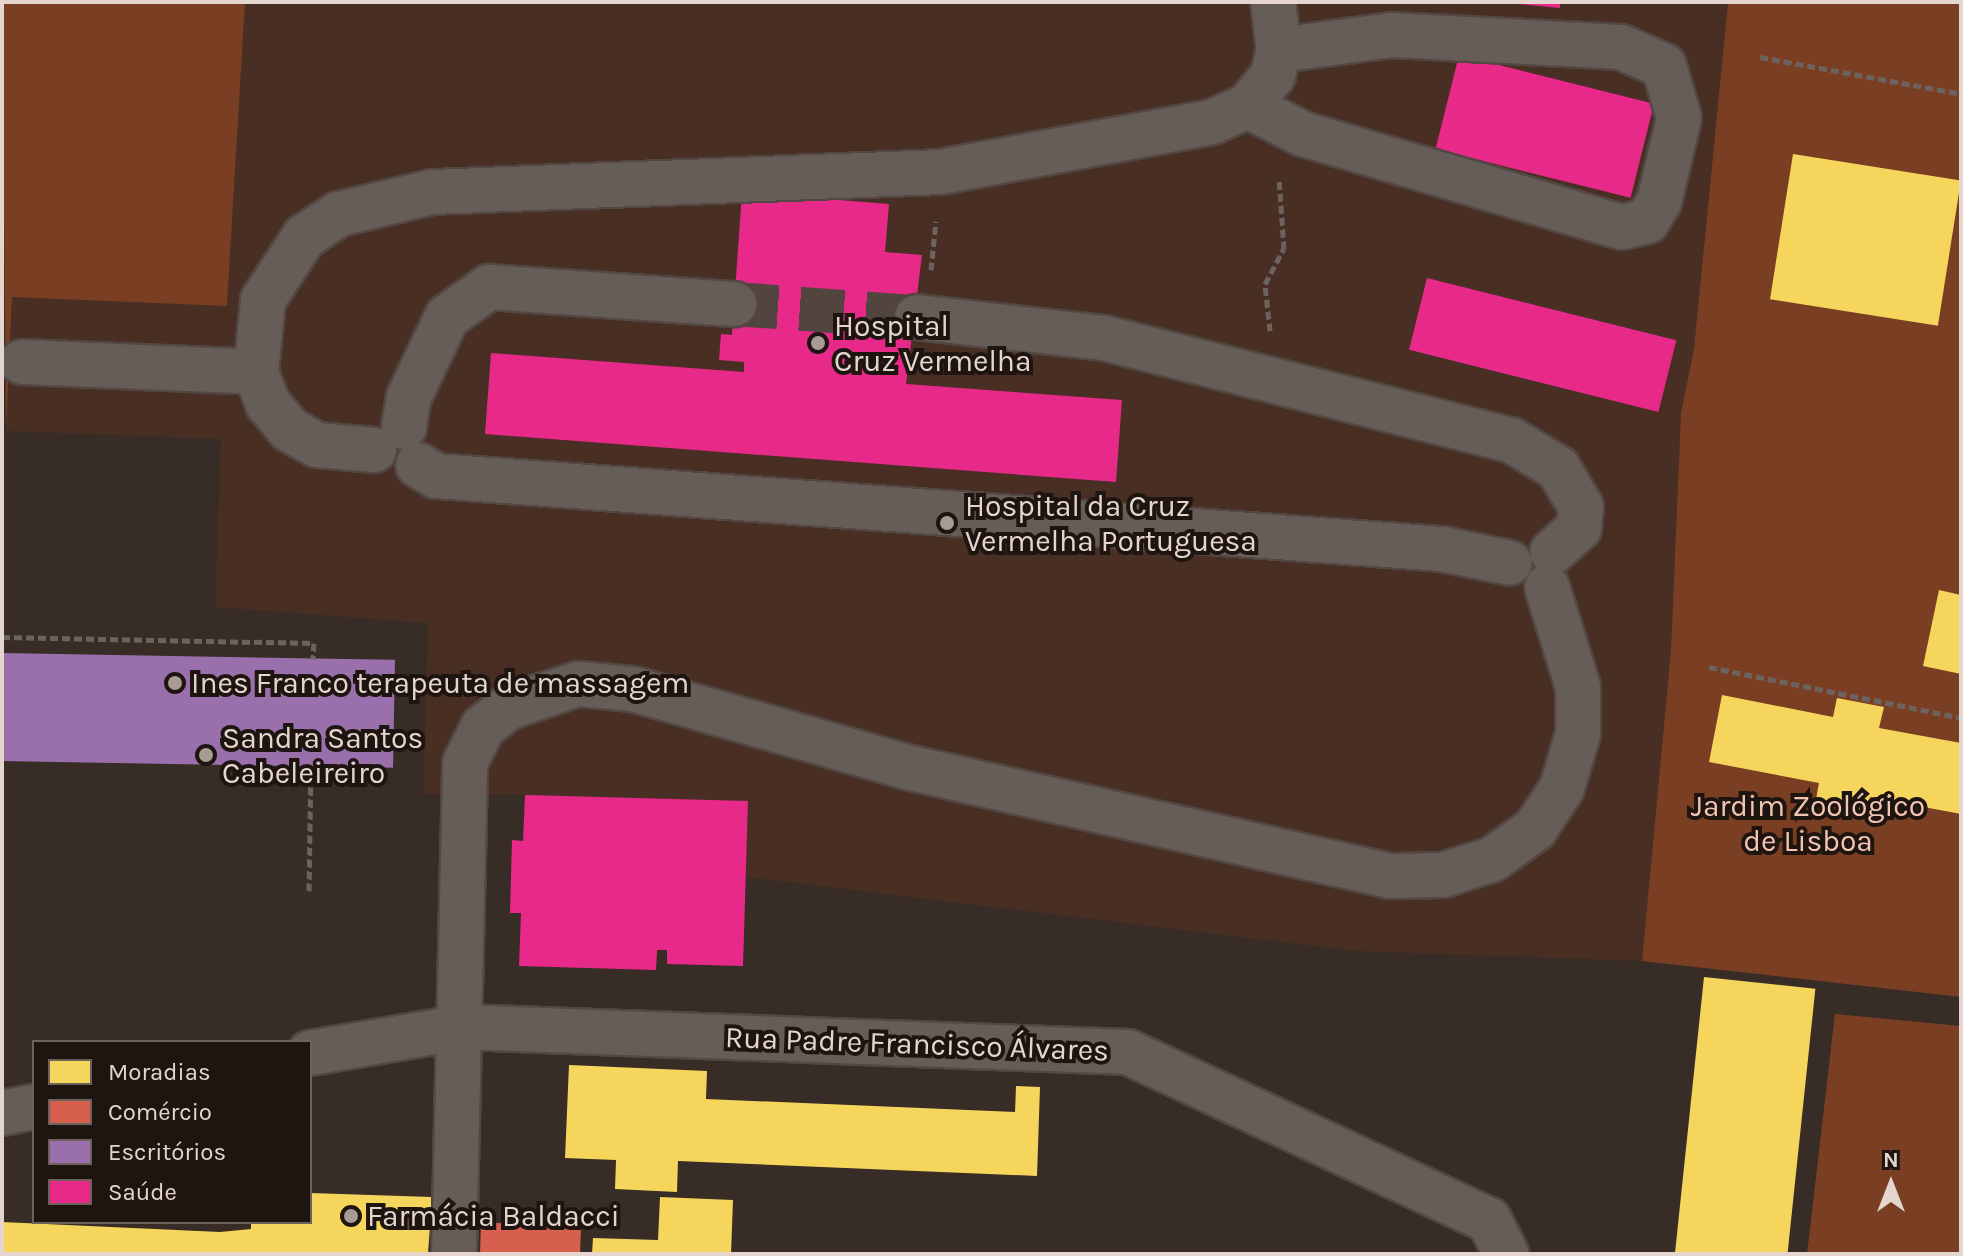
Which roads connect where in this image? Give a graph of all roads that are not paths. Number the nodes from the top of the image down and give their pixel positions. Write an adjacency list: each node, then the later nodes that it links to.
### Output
1 (1273, 2): 2 (street)
2 (1279, 50): 3 (street); 3 (street)
3 (1248, 106): 7 (street)
4 (734, 304): 8 (street)
5 (922, 318): 9 (street)
6 (22, 362): 7 (street)
7 (256, 372): 8 (street)
8 (399, 447): 9 (street)
9 (1550, 570): 10 (street)
10 (463, 1027): 11 (street, Rua Padre Francisco Álvares); 14 (street); 15 (street, Rua Padre Francisco Álvares)
11 (312, 1053)
12 (32, 1107): 13 (street)
13 (2, 1113)
14 (454, 1254)
15 (1506, 1254)

